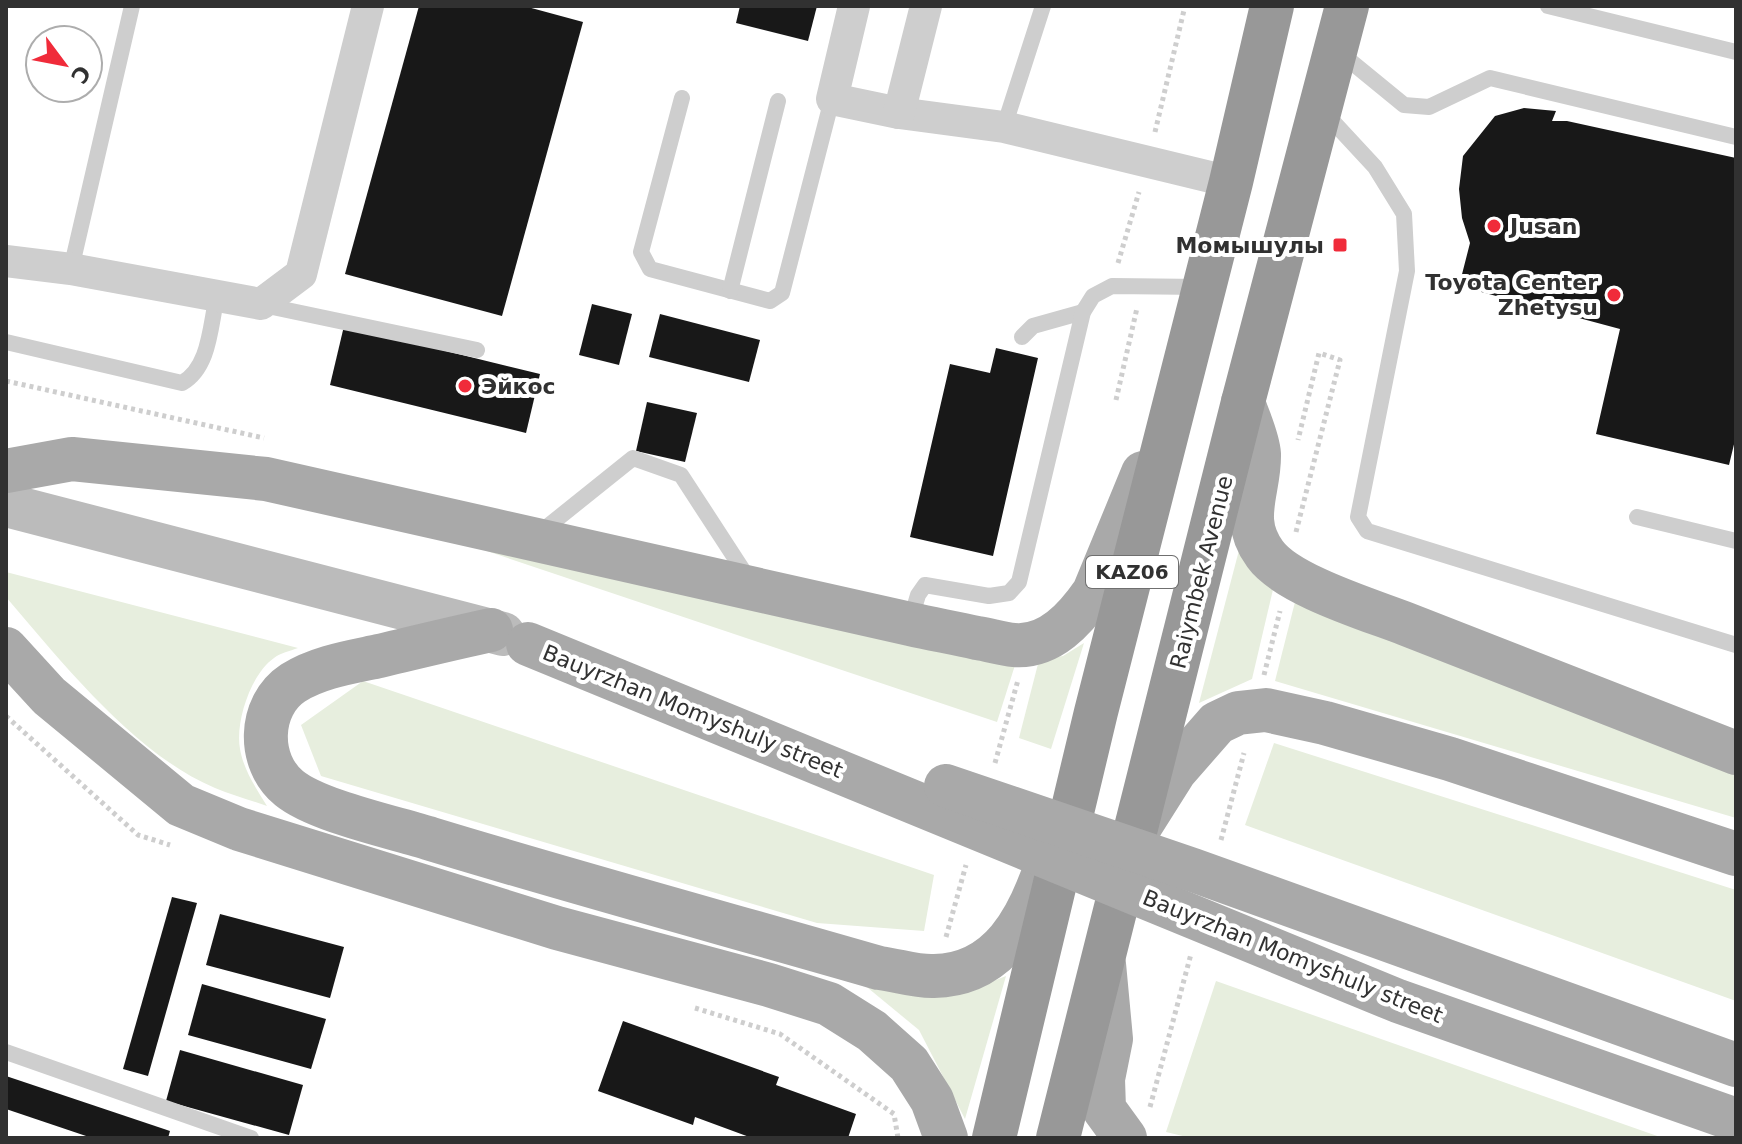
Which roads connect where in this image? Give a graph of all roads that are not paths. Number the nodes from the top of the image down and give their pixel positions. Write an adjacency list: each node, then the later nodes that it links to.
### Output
1 (132, 6): 20 (lane)
2 (368, 6): 24 (street)
3 (854, 6): 12 (street)
4 (926, 6): 15 (street)
5 (1043, 6): 16 (lane)
6 (1272, 6): 18 (highway, KАZ06)
7 (1347, 6): 9 (highway, Raiymbek Avenue / KАZ06)
8 (1548, 6): 10 (lane)
9 (1336, 49): 14 (highway, Raiymbek Avenue / KАZ06); 17 (lane)
10 (1736, 52)
11 (682, 98): 22 (lane)
12 (832, 99): 15 (street); 22 (lane)
13 (778, 101): 22 (lane)
14 (1320, 108): 30 (highway, Raiymbek Avenue / KАZ06); 39 (lane)
15 (899, 113): 16 (street)
16 (1004, 127): 18 (street)
17 (1736, 137)
18 (1231, 182): 21 (highway, KАZ06)
19 (6, 261): 20 (street)
20 (71, 269): 23 (street)
21 (1204, 287): 25 (lane); 29 (highway, KАZ06)
22 (730, 291)
23 (217, 296): 24 (street); 27 (lane)
24 (261, 304): 28 (lane)
25 (1083, 312): 26 (lane); 37 (lane)
26 (1022, 337)
27 (6, 342)
28 (477, 350)
29 (1179, 386): 37 (main road); 41 (highway, KАZ06)
30 (1243, 402): 42 (main road); 43 (highway, Raiymbek Avenue / KАZ06)
31 (6, 471): 34 (main road)
32 (6, 505): 38 (main road, Bauyrzhan Momyshuly street)
33 (1637, 517): 35 (lane)
34 (532, 539): 36 (main road); 36 (lane)
35 (1736, 541)
36 (756, 589): 37 (main road)
37 (910, 624)
38 (510, 637): 41 (main road); 47 (main road, Bauyrzhan Momyshuly street, bridge); 48 (main road, Bauyrzhan Momyshuly street, bridge)
39 (1736, 645)
40 (6, 649): 50 (main road)
41 (1096, 712): 51 (highway, KАZ06)
42 (1736, 753)
43 (1138, 830): 44 (main road); 45 (highway, Raiymbek Avenue / KАZ06)
44 (1736, 854)
45 (1103, 955): 52 (highway, Raiymbek Avenue / KАZ06); 53 (main road)
46 (6, 1052): 49 (lane)
47 (1736, 1065)
48 (1736, 1120)
49 (251, 1138)
50 (946, 1138)
51 (994, 1138)
52 (1058, 1138)
53 (1125, 1138)

